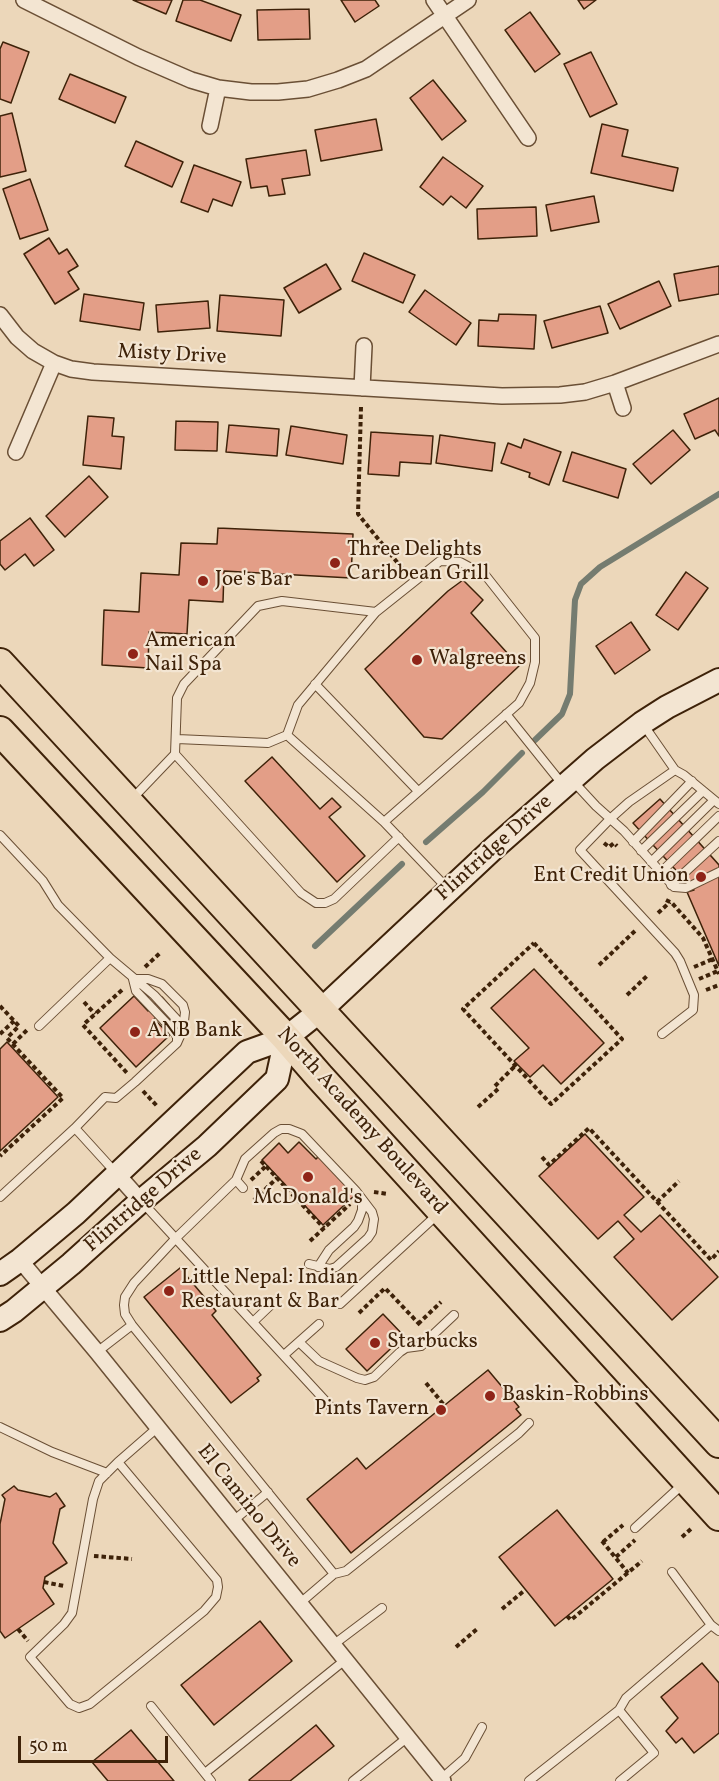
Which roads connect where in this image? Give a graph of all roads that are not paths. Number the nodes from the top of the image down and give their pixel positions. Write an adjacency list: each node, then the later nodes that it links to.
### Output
1 (24, 0): 5 (street)
2 (434, 0): 4 (street)
3 (468, 0): 4 (street)
4 (446, 16): 5 (street); 7 (street)
5 (218, 88): 6 (street)
6 (210, 126)
7 (528, 138)
8 (0, 315): 11 (street, Misty Drive)
9 (719, 344): 12 (street, Misty Drive)
10 (364, 346): 13 (street)
11 (54, 363): 13 (street, Misty Drive); 15 (street)
12 (615, 383): 13 (street, Misty Drive); 14 (street)
13 (362, 388)
14 (623, 408)
15 (16, 452)
16 (376, 612): 19 (lane); 20 (lane); 24 (lane)
17 (0, 663): 31 (highway, North Academy Boulevard)
18 (719, 680): 21 (street, Flintridge Drive)
19 (315, 684): 23 (lane); 30 (lane)
20 (506, 714): 27 (lane); 30 (lane)
21 (642, 723): 26 (lane); 27 (street, Flintridge Drive)
22 (0, 731): 52 (highway, North Academy Boulevard)
23 (287, 735): 24 (lane); 35 (lane)
24 (177, 739): 25 (lane)
25 (176, 754): 31 (lane); 37 (lane)
26 (675, 770): 28 (lane); 34 (lane)
27 (568, 782): 34 (lane); 45 (street, Flintridge Drive)
28 (692, 782): 29 (lane); 39 (lane)
29 (703, 791): 32 (lane); 40 (lane)
30 (418, 792): 35 (lane)
31 (129, 802): 48 (highway, North Academy Boulevard)
32 (716, 802): 41 (lane)
33 (719, 816): 43 (lane)
34 (610, 819): 39 (lane); 51 (lane)
35 (384, 822): 37 (lane)
36 (0, 835): 46 (lane)
37 (399, 837): 45 (lane)
38 (719, 841): 44 (lane)
39 (633, 842): 40 (lane)
40 (641, 851): 41 (lane)
41 (651, 862): 43 (lane)
42 (719, 872): 44 (lane)
43 (660, 873): 44 (lane)
44 (671, 885)
45 (449, 890): 48 (street, Flintridge Drive)
46 (110, 958): 47 (lane); 49 (lane)
47 (133, 979): 50 (lane); 50 (lane); 53 (lane)
48 (320, 1011): 52 (street, Flintridge Drive); 82 (highway, North Academy Boulevard)
49 (39, 1026)
50 (181, 1034): 53 (lane)
51 (662, 1035)
52 (286, 1038): 55 (street, Flintridge Drive); 60 (street, Flintridge Drive); 61 (highway, North Academy Boulevard)
53 (177, 1043): 54 (lane)
54 (75, 1128): 55 (lane); 58 (lane)
55 (116, 1173): 60 (street); 63 (street, Flintridge Drive)
56 (236, 1180): 57 (lane); 59 (lane); 62 (lane)
57 (243, 1188)
58 (0, 1197)
59 (362, 1198): 65 (lane); 65 (lane)
60 (141, 1201): 62 (lane); 67 (street, Flintridge Drive)
61 (441, 1211): 69 (lane); 85 (highway, North Academy Boulevard)
62 (176, 1238): 72 (lane); 74 (lane)
63 (20, 1260): 66 (street, Flintridge Drive); 67 (street, El Camino Drive)
64 (309, 1264): 65 (lane)
65 (318, 1267)
66 (0, 1274)
67 (42, 1287): 71 (street, Flintridge Drive); 76 (street, El Camino Drive)
68 (275, 1300): 72 (lane)
69 (340, 1304)
70 (454, 1315): 75 (lane)
71 (0, 1320)
72 (253, 1322): 77 (lane)
73 (319, 1324): 75 (lane)
74 (132, 1325): 76 (lane); 86 (lane)
75 (299, 1342): 77 (lane)
76 (97, 1353): 81 (street, El Camino Drive)
77 (284, 1355): 78 (lane)
78 (331, 1407)
79 (529, 1423): 91 (lane)
80 (0, 1427): 84 (lane)
81 (158, 1428): 83 (lane); 88 (street, El Camino Drive)
82 (719, 1443)
83 (118, 1462): 84 (lane); 84 (lane)
84 (107, 1473)
85 (687, 1481): 87 (highway, North Academy Boulevard); 89 (lane)
86 (268, 1492): 88 (lane); 91 (lane)
87 (719, 1516)
88 (233, 1521): 92 (street, El Camino Drive)
89 (635, 1528)
90 (672, 1572): 94 (lane)
91 (334, 1574): 92 (lane)
92 (299, 1604): 96 (street, El Camino Drive)
93 (382, 1608): 96 (lane)
94 (711, 1625): 95 (lane); 99 (lane)
95 (719, 1631)
96 (333, 1645): 97 (street, El Camino Drive)
97 (345, 1659): 101 (street, El Camino Drive); 102 (lane)
98 (151, 1706): 102 (lane)
99 (619, 1710): 106 (lane); 107 (lane)
100 (482, 1727): 103 (lane)
101 (408, 1737): 103 (street, El Camino Drive); 105 (lane)
102 (205, 1773): 104 (lane)
103 (442, 1780)
104 (212, 1781)
105 (353, 1781)
106 (529, 1781)
107 (620, 1781)

